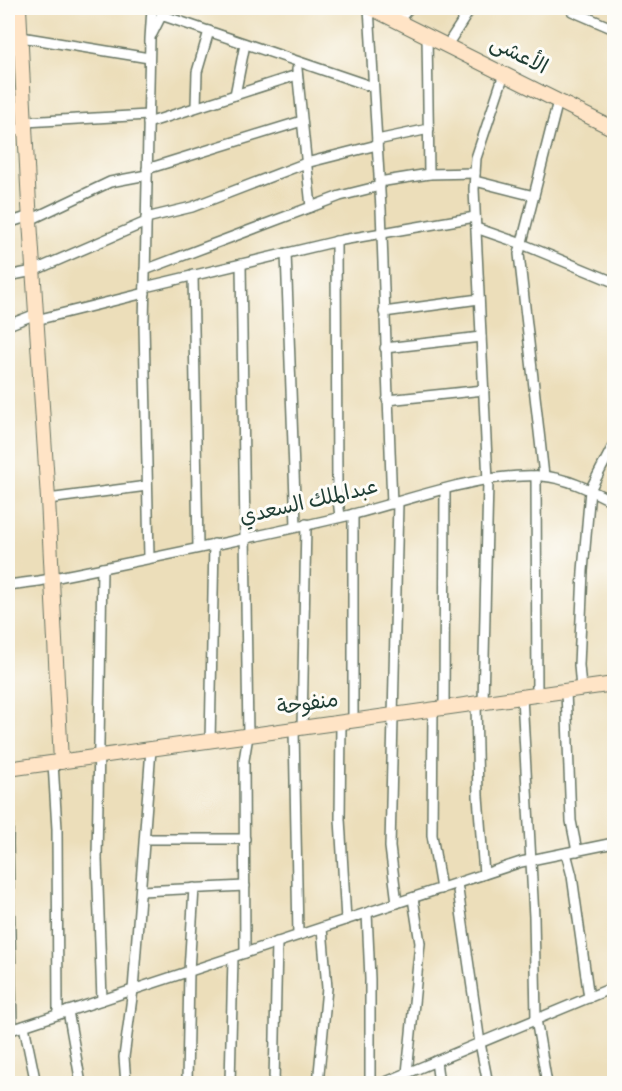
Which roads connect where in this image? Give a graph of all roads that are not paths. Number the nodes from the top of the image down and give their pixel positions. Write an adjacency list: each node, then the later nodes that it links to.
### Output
1 (19, 8): 15 (street)
2 (152, 8): 12 (street)
3 (370, 8): 11 (street, الأعشى); 20 (street)
4 (389, 8): 7 (street, الأعشى)
5 (471, 8): 13 (street)
6 (163, 11): 10 (street); 12 (street)
7 (406, 11): 13 (street, الأعشى)
8 (572, 11): 9 (street)
9 (615, 29)
10 (209, 31): 14 (street); 23 (street)
11 (427, 35): 18 (street, الأعشى); 28 (street)
12 (150, 39): 16 (street)
13 (451, 39): 26 (street, الأعشى)
14 (245, 44): 17 (street); 21 (street)
15 (16, 45): 16 (street); 27 (street)
16 (149, 58): 24 (street)
17 (296, 61): 19 (street); 20 (street)
18 (504, 74): 22 (street, الأعشى); 35 (street)
19 (297, 75): 21 (street); 25 (street)
20 (374, 87): 31 (street)
21 (235, 95): 23 (street)
22 (558, 101): 29 (street, الأعشى); 37 (street)
23 (196, 107): 24 (street)
24 (148, 119): 27 (street); 33 (street)
25 (302, 120): 32 (street); 33 (street)
26 (615, 120)
27 (25, 126): 30 (street); 40 (street)
28 (429, 129): 31 (street); 34 (street)
29 (615, 129)
30 (8, 130)
31 (377, 143): 32 (street); 36 (street)
32 (306, 163): 38 (street); 41 (street)
33 (147, 172): 40 (street); 41 (street)
34 (429, 174): 35 (street); 36 (street)
35 (475, 177): 37 (street); 39 (street)
36 (379, 184): 38 (street); 44 (street)
37 (534, 196): 46 (street)
38 (311, 207): 49 (street)
39 (475, 217): 43 (street); 44 (street)
40 (30, 218): 42 (street); 50 (street)
41 (146, 220): 49 (street); 50 (street)
42 (8, 223)
43 (476, 228): 46 (street); 55 (street)
44 (382, 234): 45 (street); 56 (street)
45 (336, 241): 47 (street); 73 (street)
46 (522, 244): 53 (street); 64 (street)
47 (286, 253): 48 (street); 74 (street)
48 (241, 264): 51 (street); 75 (street)
49 (145, 270): 54 (street)
50 (33, 271): 52 (street); 57 (street)
51 (193, 275): 54 (street); 77 (street)
52 (8, 276)
53 (615, 282)
54 (145, 290): 57 (street); 66 (street)
55 (479, 299): 56 (street); 59 (street)
56 (384, 312): 60 (street)
57 (36, 317): 58 (street); 69 (street)
58 (8, 325)
59 (481, 337): 60 (street); 61 (street)
60 (385, 348): 62 (street)
61 (484, 390): 62 (street); 65 (street)
62 (387, 400): 71 (street)
63 (615, 444): 68 (street)
64 (540, 476): 65 (street, عبدالملك السعدي); 68 (street, عبدالملك السعدي); 85 (street)
65 (488, 481): 67 (street, عبدالملك السعدي); 87 (street)
66 (147, 486): 69 (street); 78 (street)
67 (445, 489): 71 (street, عبدالملك السعدي); 88 (street)
68 (590, 490): 70 (street, عبدالملك السعدي); 83 (street)
69 (48, 499): 80 (street)
70 (615, 502)
71 (395, 503): 72 (street, عبدالملك السعدي); 89 (street)
72 (353, 514): 73 (street, عبدالملك السعدي); 90 (street)
73 (340, 517): 74 (street, عبدالملك السعدي)
74 (301, 525): 75 (street, عبدالملك السعدي); 91 (street)
75 (246, 537): 76 (street, عبدالملك السعدي); 92 (street)
76 (214, 544): 77 (street, عبدالملك السعدي); 93 (street)
77 (198, 547): 78 (street, عبدالملك السعدي)
78 (149, 558): 79 (street, عبدالملك السعدي)
79 (102, 568): 80 (street, عبدالملك السعدي); 95 (street)
80 (51, 579): 81 (street, عبدالملك السعدي); 96 (street)
81 (8, 585)
82 (615, 684): 83 (street, منفوحة)
83 (581, 689): 84 (street, منفوحة)
84 (566, 691): 85 (street, منفوحة); 101 (street)
85 (537, 695): 86 (street, منفوحة)
86 (522, 697): 87 (street, منفوحة); 103 (street)
87 (479, 703): 88 (street, منفوحة); 104 (street)
88 (439, 709): 89 (street, منفوحة); 108 (street)
89 (393, 715): 90 (street, منفوحة); 111 (street)
90 (347, 722): 91 (street, منفوحة); 113 (street)
91 (298, 729): 92 (street, منفوحة); 115 (street)
92 (248, 736): 93 (street, منفوحة); 99 (street)
93 (210, 741): 94 (street, منفوحة)
94 (151, 749): 95 (street, منفوحة); 98 (street)
95 (97, 757): 96 (street, منفوحة); 123 (street)
96 (57, 762): 97 (street, منفوحة); 125 (street)
97 (8, 769): 128 (street)
98 (145, 839): 99 (street); 109 (street)
99 (244, 839): 106 (street)
100 (615, 843): 101 (street)
101 (577, 851): 102 (street)
102 (566, 853): 103 (street); 122 (street)
103 (531, 860): 104 (street); 126 (street)
104 (484, 874): 105 (street)
105 (457, 883): 108 (street); 129 (street)
106 (245, 886): 107 (street); 117 (street)
107 (195, 888): 109 (street); 119 (street)
108 (441, 889): 110 (street)
109 (141, 891): 121 (street)
110 (413, 898): 111 (street); 131 (street)
111 (397, 903): 112 (street)
112 (367, 913): 113 (street); 140 (street)
113 (346, 920): 114 (street)
114 (322, 928): 115 (street); 139 (street)
115 (298, 935): 116 (street)
116 (277, 942): 117 (street); 138 (street)
117 (245, 953): 118 (street)
118 (233, 957): 119 (street); 137 (street)
119 (189, 971): 121 (street); 136 (street)
120 (615, 987): 122 (street)
121 (133, 990): 123 (street); 135 (street)
122 (589, 998): 126 (street)
123 (102, 1000): 124 (street)
124 (68, 1011): 125 (street); 134 (street)
125 (58, 1014): 127 (street)
126 (536, 1019): 129 (street); 143 (street)
127 (24, 1026): 128 (street); 133 (street)
128 (10, 1030)
129 (480, 1043): 130 (street); 142 (street)
130 (436, 1061): 131 (street); 141 (street)
131 (407, 1073): 132 (street)
132 (387, 1082)
133 (36, 1083)
134 (81, 1083)
135 (126, 1083)
136 (187, 1083)
137 (230, 1083)
138 (274, 1083)
139 (318, 1083)
140 (370, 1083)
141 (439, 1083)
142 (488, 1083)
143 (548, 1083)

